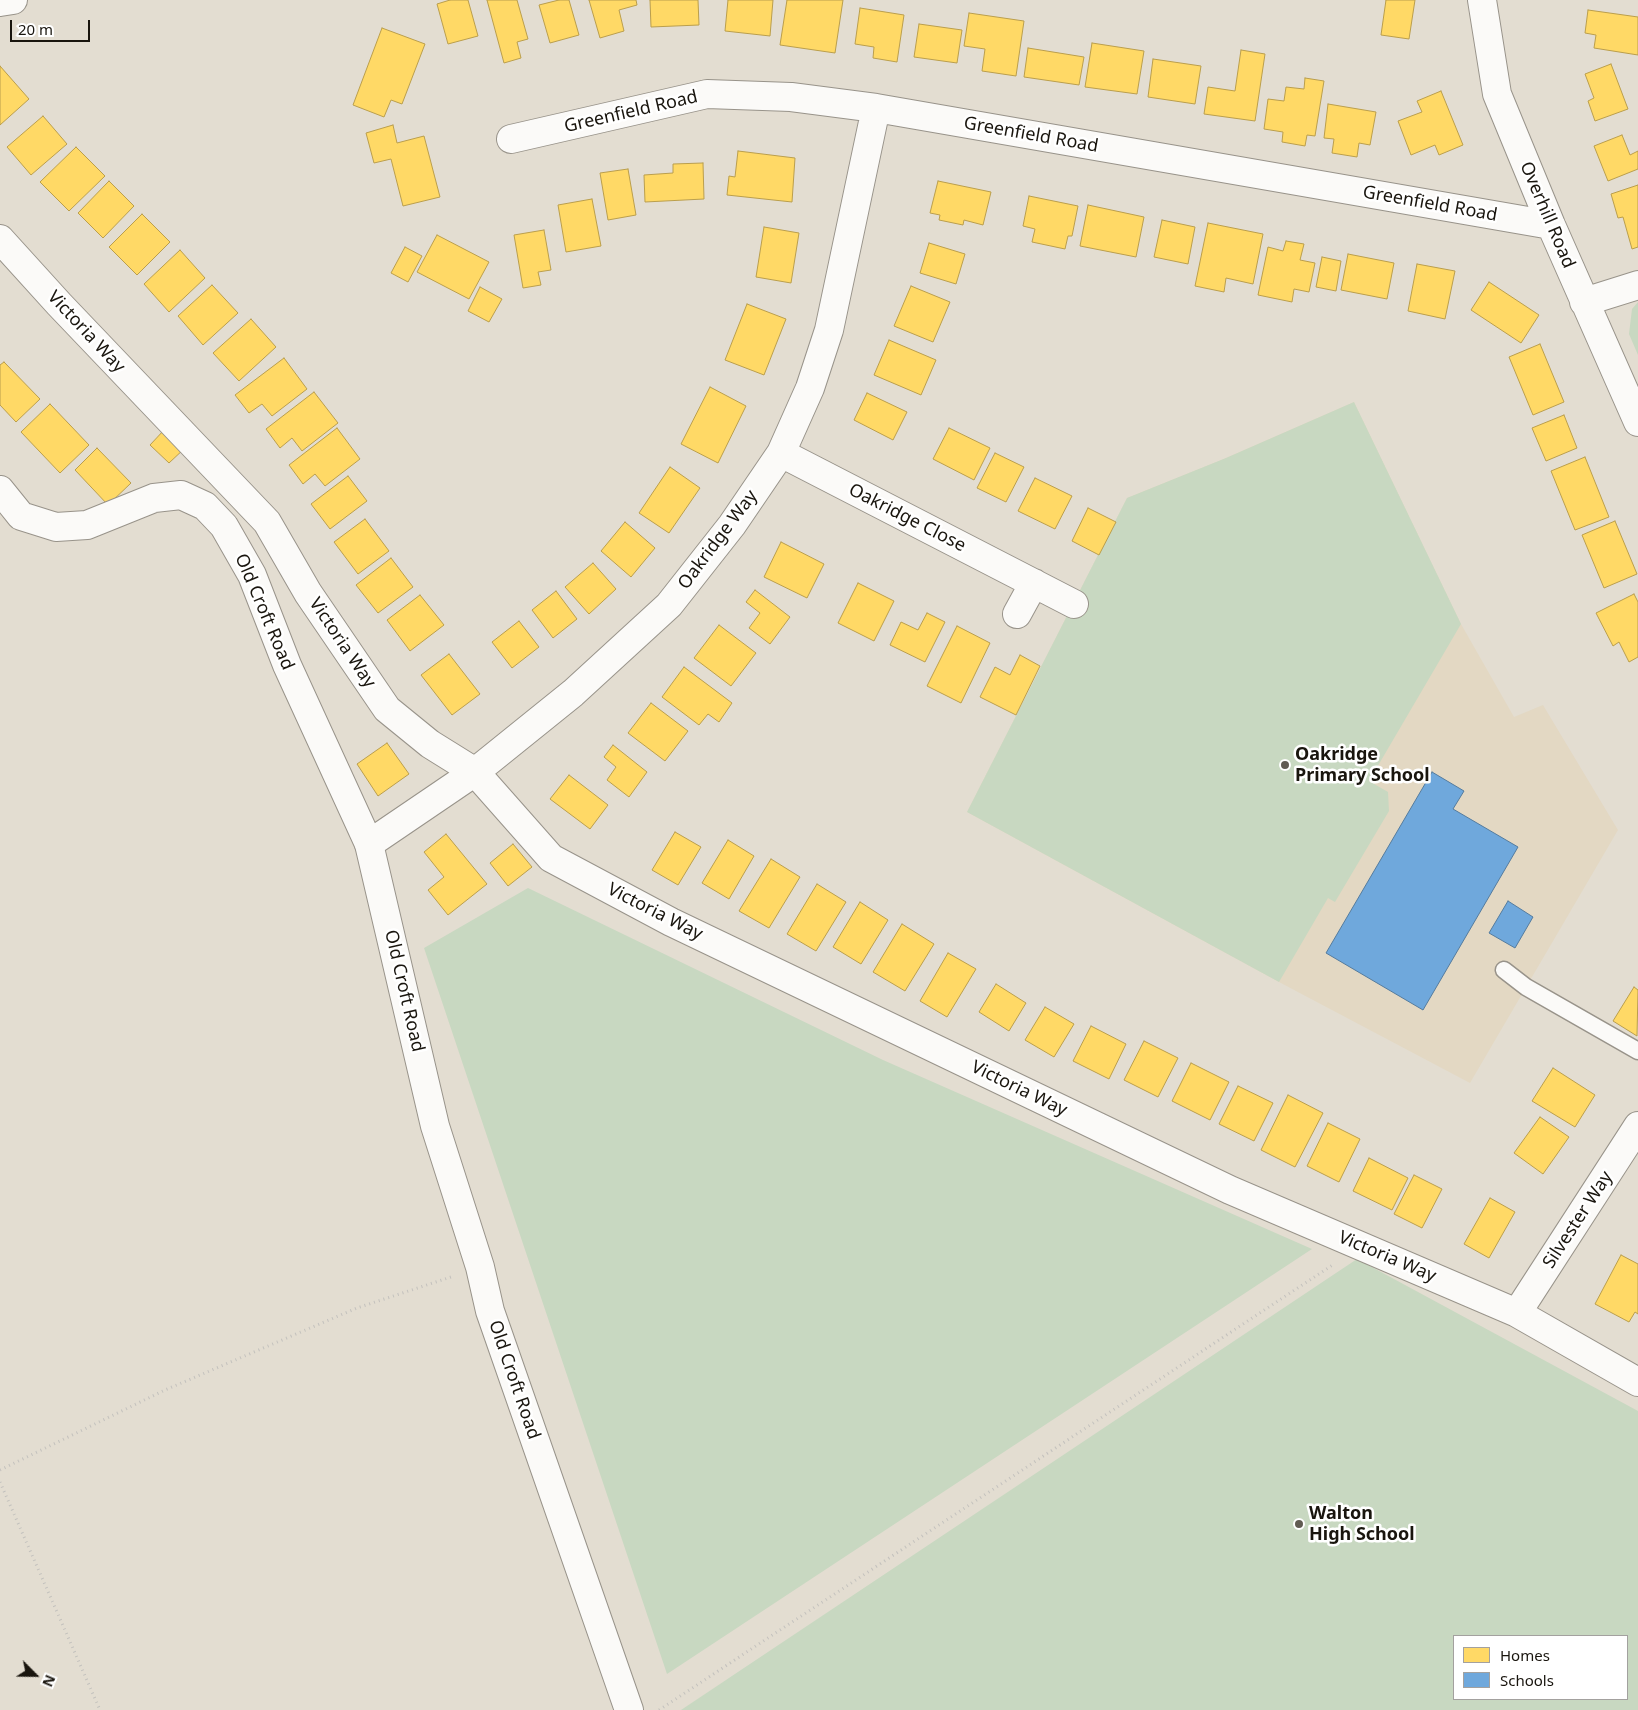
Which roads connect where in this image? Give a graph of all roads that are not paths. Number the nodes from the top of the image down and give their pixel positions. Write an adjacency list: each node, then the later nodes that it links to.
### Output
1 (13, 0): 3 (street)
2 (1482, 0): 6 (street, Overhill Road)
3 (0, 2)
4 (876, 108): 5 (street, Greenfield Road); 6 (street, Greenfield Road); 11 (street, Oakridge Way)
5 (511, 139)
6 (1551, 225): 9 (street, Overhill Road)
7 (0, 239): 16 (street, Victoria Way)
8 (1638, 285): 9 (street)
9 (1584, 302): 10 (street, Overhill Road)
10 (1636, 412)
11 (781, 453): 13 (street, Oakridge Close); 16 (street, Oakridge Way)
12 (0, 490): 17 (street, Old Croft Road)
13 (1034, 583): 14 (street, Oakridge Close); 15 (street)
14 (1074, 604)
15 (1017, 614)
16 (475, 772): 17 (street, Oakridge Way); 21 (street, Victoria Way)
17 (369, 844): 23 (street, Old Croft Road)
18 (1504, 970): 19 (lane)
19 (1638, 1051)
20 (1638, 1126): 21 (street, Silvester Way)
21 (1517, 1313): 22 (street, Victoria Way)
22 (1638, 1382)
23 (629, 1710)

